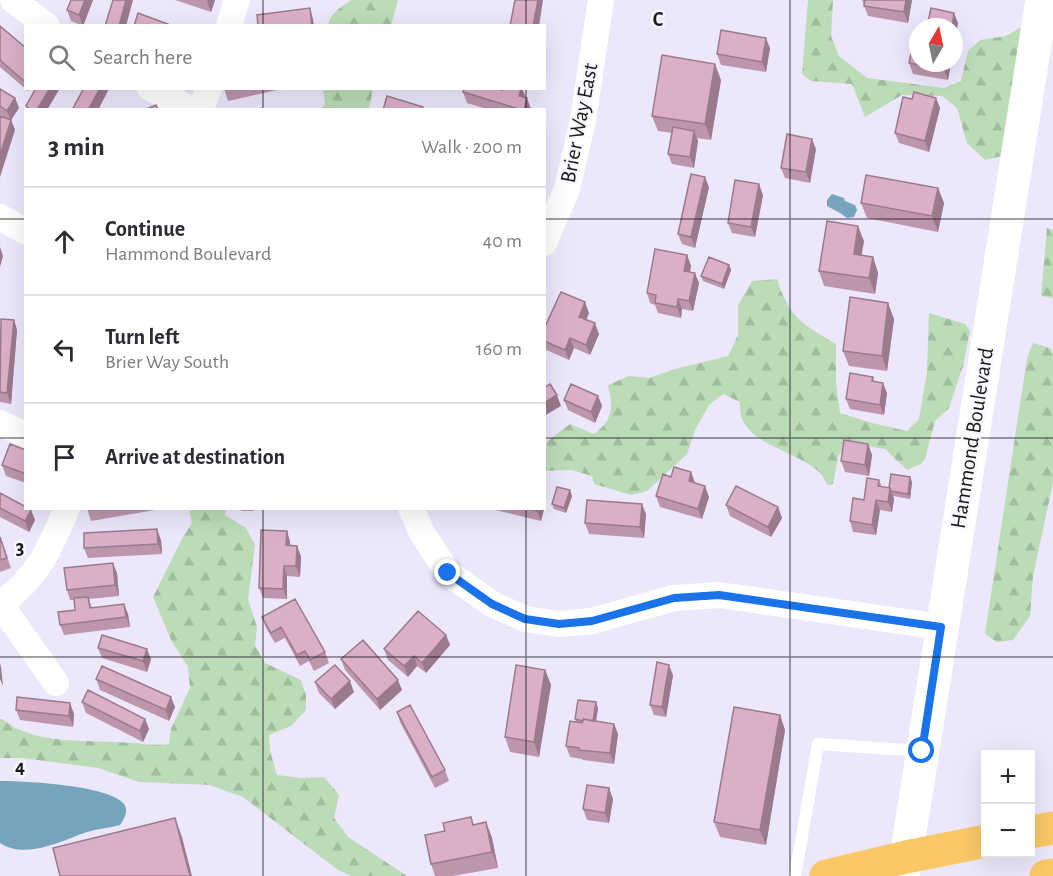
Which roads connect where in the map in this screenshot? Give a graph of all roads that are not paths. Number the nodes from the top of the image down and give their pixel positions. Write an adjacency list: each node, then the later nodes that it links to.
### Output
1 (237, 0): 6 (street)
2 (600, 0): 13 (street, Brier Way East)
3 (1042, 0): 19 (street, Hammond Boulevard)
4 (10, 7): 5 (street)
5 (43, 24)
6 (230, 24)
7 (154, 90): 9 (street)
8 (208, 90): 10 (street)
9 (188, 108)
10 (201, 108)
11 (0, 217): 12 (street)
12 (24, 231)
13 (546, 238)
14 (0, 423): 15 (street)
15 (24, 434)
16 (66, 510): 18 (street)
17 (412, 510): 19 (street)
18 (1, 605): 20 (street)
19 (941, 627): 21 (street, Hammond Boulevard)
20 (56, 683)
21 (922, 751): 25 (street, Hammond Boulevard); 27 (lane)
22 (1053, 828): 23 (main road)
23 (1035, 831)
24 (981, 843): 25 (main road)
25 (904, 866): 28 (main road)
26 (1053, 875): 29 (main road)
27 (795, 876)
28 (826, 876)
29 (1046, 876)

